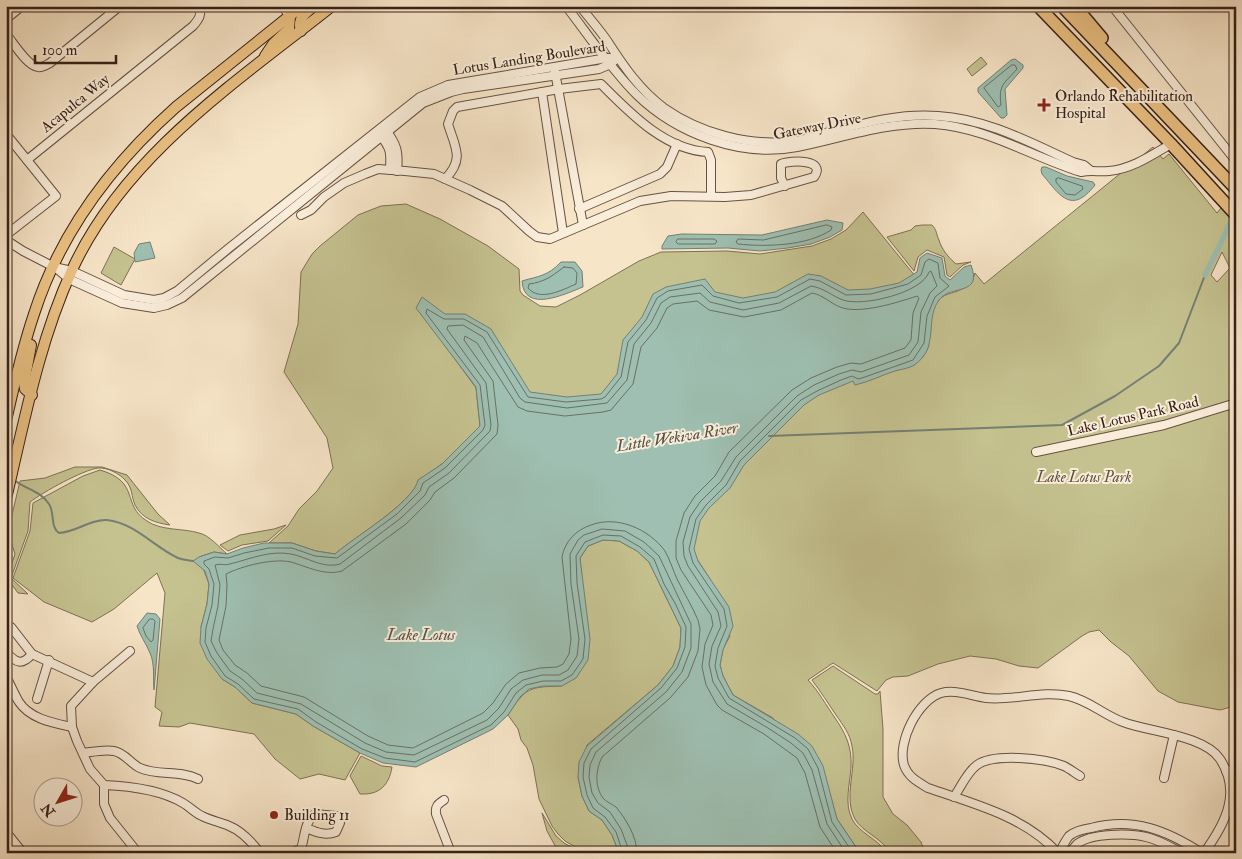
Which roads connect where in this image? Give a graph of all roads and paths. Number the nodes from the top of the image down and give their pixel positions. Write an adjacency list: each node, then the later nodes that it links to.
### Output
1 (22, 6): 16 (street)
2 (120, 6): 18 (street)
3 (199, 6): 34 (street, Acapulca Way)
4 (282, 6): 15 (street)
5 (302, 6): 15 (main road)
6 (314, 6): 17 (main road)
7 (332, 6): 17 (main road)
8 (566, 6): 20 (street, Gateway Drive)
9 (580, 6): 20 (street, Gateway Drive)
10 (1033, 6): 19 (highway)
11 (1038, 6): 19 (highway)
12 (1062, 6): 26 (highway)
13 (1076, 6): 26 (highway)
14 (1112, 6): 35 (street)
15 (290, 16): 21 (main road); 49 (main road)
16 (6, 19)
17 (300, 31): 21 (main road)
18 (6, 34)
19 (1082, 52): 32 (highway)
20 (612, 60): 22 (street, Lotus Landing Boulevard); 23 (street, Lotus Landing Boulevard); 29 (street, Gateway Drive); 30 (street, Gateway Drive)
21 (261, 63): 50 (main road)
22 (554, 67): 23 (street); 27 (street, Lotus Landing Boulevard)
23 (556, 76): 24 (street); 27 (street, Lotus Landing Boulevard)
24 (559, 89): 25 (street); 31 (street); 42 (street)
25 (542, 92): 38 (street); 46 (street)
26 (1145, 93): 33 (highway)
27 (382, 131): 37 (street); 50 (street, Lotus Landing Boulevard)
28 (6, 134): 34 (street)
29 (1014, 135): 30 (street); 36 (street, Gateway Drive)
30 (1010, 143): 36 (street, Gateway Drive)
31 (677, 144): 41 (street); 42 (street)
32 (1171, 144): 33 (highway); 36 (street, Gateway Drive); 43 (highway)
33 (1207, 158): 40 (highway)
34 (27, 160): 47 (street)
35 (1236, 161)
36 (1090, 170)
37 (393, 171): 38 (street); 44 (street)
38 (445, 179): 46 (street)
39 (784, 186): 39 (street); 41 (street)
40 (1236, 189)
41 (711, 196): 45 (street)
42 (579, 209): 45 (street)
43 (1234, 213)
44 (301, 215)
45 (583, 225): 46 (street)
46 (563, 233)
47 (6, 235)
48 (6, 240): 49 (street, Lotus Landing Boulevard)
49 (54, 267): 50 (street, Lotus Landing Boulevard); 51 (main road)
50 (70, 275): 52 (main road)
51 (34, 313): 52 (main road); 54 (main road)
52 (32, 395): 56 (main road)
53 (1236, 404): 55 (street, Lake Lotus Park Road)
54 (6, 421)
55 (1036, 452)
56 (7, 497)
57 (6, 628): 60 (street)
58 (6, 652): 60 (street)
59 (130, 652): 63 (street)
60 (32, 654): 61 (street)
61 (49, 660): 63 (street); 64 (street)
62 (6, 677): 65 (street)
63 (93, 682): 65 (street)
64 (37, 699)
65 (72, 727): 67 (street)
66 (1174, 735): 69 (street); 71 (street); 74 (street)
67 (83, 753): 72 (street); 73 (street)
68 (1236, 768): 69 (street)
69 (1226, 771): 86 (street)
70 (1080, 776): 74 (street)
71 (1164, 778)
72 (198, 779)
73 (104, 786): 79 (street); 80 (street)
74 (954, 797): 83 (street)
75 (444, 800): 82 (street)
76 (306, 828): 81 (street)
77 (6, 832): 78 (street)
78 (23, 853)
79 (138, 853)
80 (260, 853)
81 (284, 853)
82 (451, 853)
83 (1058, 853): 86 (street)
84 (1070, 853): 85 (street)
85 (1182, 853)
86 (1203, 853)

